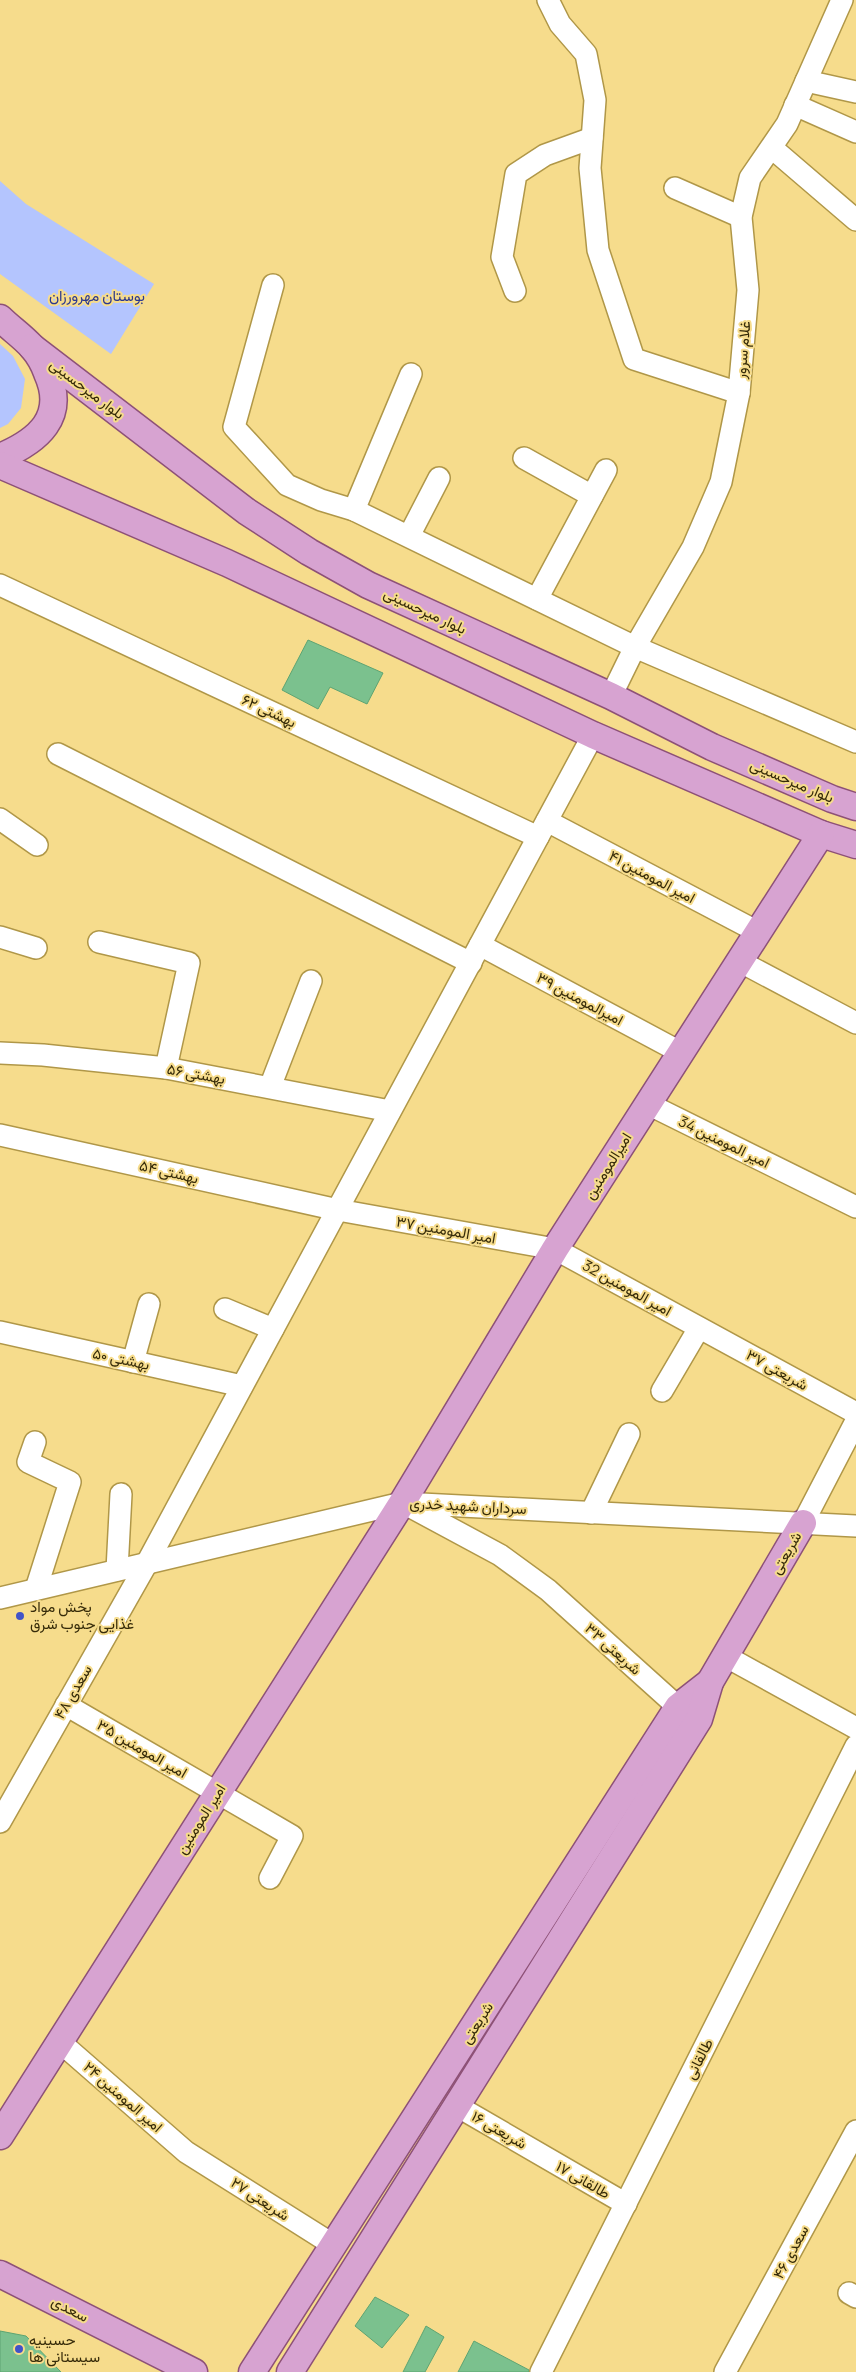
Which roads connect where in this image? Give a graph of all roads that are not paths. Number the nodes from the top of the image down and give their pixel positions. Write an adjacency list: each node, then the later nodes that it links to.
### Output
1 (548, 0): 7 (street)
2 (842, 0): 3 (street, غلام سرور)
3 (806, 81): 4 (street); 5 (street, غلام سرور)
4 (856, 92)
5 (795, 105): 6 (street); 8 (street, غلام سرور)
6 (856, 132)
7 (592, 138): 13 (street); 17 (street)
8 (772, 148): 10 (street, غلام سرور); 11 (street)
9 (675, 188): 10 (street)
10 (741, 217): 17 (street, غلام سرور)
11 (856, 220)
12 (272, 285): 24 (street)
13 (515, 291)
14 (0, 318): 15 (main road)
15 (32, 347): 18 (main road); 29 (main road, بلوار میرحسینی)
16 (411, 374): 24 (street)
17 (738, 393): 28 (street, غلام سرور)
18 (0, 457)
19 (524, 458): 23 (street)
20 (0, 465): 30 (main road)
21 (606, 470): 23 (street)
22 (439, 478): 25 (street)
23 (592, 496): 27 (street)
24 (354, 510): 25 (street)
25 (409, 536): 27 (street)
26 (0, 585): 35 (street, بهشتی ۶۲)
27 (537, 599): 28 (street)
28 (634, 647): 29 (street, غلام سرور); 31 (street)
29 (611, 696): 33 (main road, بلوار میرحسینی)
30 (594, 734): 35 (street, سعدی ۴۸); 36 (main road)
31 (856, 742)
32 (58, 754): 43 (street, امیرالمومنین ۳۹)
33 (856, 807)
34 (0, 818): 37 (street)
35 (542, 829): 39 (street, امیر المومنین ۴۱); 43 (street, سعدی ۴۸)
36 (821, 834): 38 (main road); 39 (main road, امیرالمومنین)
37 (37, 845)
38 (856, 845)
39 (758, 932): 44 (main road, امیرالمومنین)
40 (0, 938): 42 (street)
41 (99, 942): 49 (street)
42 (36, 948)
43 (475, 954): 47 (street, امیرالمومنین ۳۹); 52 (street, سعدی ۴۸)
44 (739, 961): 46 (street); 47 (main road, امیرالمومنین)
45 (311, 981): 50 (street)
46 (856, 1024)
47 (680, 1052): 51 (main road, امیرالمومنین)
48 (0, 1053): 49 (street, بهشتی ۵۶)
49 (166, 1068): 50 (street, بهشتی ۵۶)
50 (270, 1087): 52 (street, بهشتی ۵۶)
51 (648, 1104): 54 (street, امیر المومنین 34); 56 (main road, امیرالمومنین)
52 (390, 1111): 55 (street, سعدی ۴۸)
53 (0, 1134): 55 (street, بهشتی ۵۴)
54 (856, 1207)
55 (338, 1210): 56 (street, امیر المومنین ۳۷); 60 (street, سعدی ۴۸)
56 (555, 1249): 59 (street, امیر المومنین 32); 70 (main road, امیرالمومنین)
57 (149, 1304): 62 (street)
58 (225, 1309): 60 (street)
59 (699, 1328): 64 (street); 65 (street, شریعتی ۳۷)
60 (273, 1329): 63 (street, سعدی ۴۸)
61 (0, 1332): 62 (street, بهشتی ۵۰)
62 (133, 1362): 63 (street, بهشتی ۵۰)
63 (242, 1386): 74 (street, سعدی ۴۸)
64 (662, 1392)
65 (856, 1413)
66 (856, 1422): 72 (street, شریعتی)
67 (629, 1434): 71 (street)
68 (35, 1442): 76 (street)
69 (121, 1494): 75 (street)
70 (402, 1503): 71 (street, سرداران شهید خدری); 74 (street, سرداران شهید خدری); 81 (street, شریعتی ۳۳); 84 (main road, امیر المومنین)
71 (591, 1512): 72 (street, سرداران شهید خدری)
72 (803, 1523): 73 (street, سرداران شهید خدری); 78 (main road, شریعتی)
73 (856, 1526)
74 (147, 1563): 75 (street, سرداران شهید خدری); 80 (street, سعدی ۴۸)
75 (117, 1570): 76 (street, سرداران شهید خدری)
76 (36, 1589): 77 (street, سرداران شهید خدری)
77 (0, 1598)
78 (727, 1657): 79 (main road, شریعتی); 82 (street)
79 (710, 1682): 81 (main road, شریعتی); 88 (main road, شریعتی)
80 (66, 1705): 84 (street, امیر المومنین ۳۵); 85 (street, سعدی ۴۸)
81 (678, 1707): 94 (main road, شریعتی)
82 (856, 1728)
83 (856, 1746): 93 (street, طالقانی)
84 (217, 1794): 86 (street, امیر المومنین ۳۵); 87 (main road, امیر المومنین)
85 (0, 1822)
86 (270, 1878)
87 (60, 2042): 90 (main road, امیر المومنین); 91 (street, امیر المومنین ۲۴)
88 (457, 2106): 92 (street, شریعتی ۱۶); 98 (main road, شریعتی)
89 (856, 2131): 100 (street, سعدی ۴۶)
90 (0, 2136)
91 (186, 2152): 94 (street, شریعتی ۲۷)
92 (541, 2155): 93 (street, طالقانی ۱۷)
93 (626, 2204): 99 (street, طالقانی)
94 (334, 2246): 97 (main road, شریعتی)
95 (0, 2274): 96 (main road, سعدی)
96 (194, 2372)
97 (252, 2372)
98 (290, 2372)
99 (541, 2372)
100 (725, 2372)

